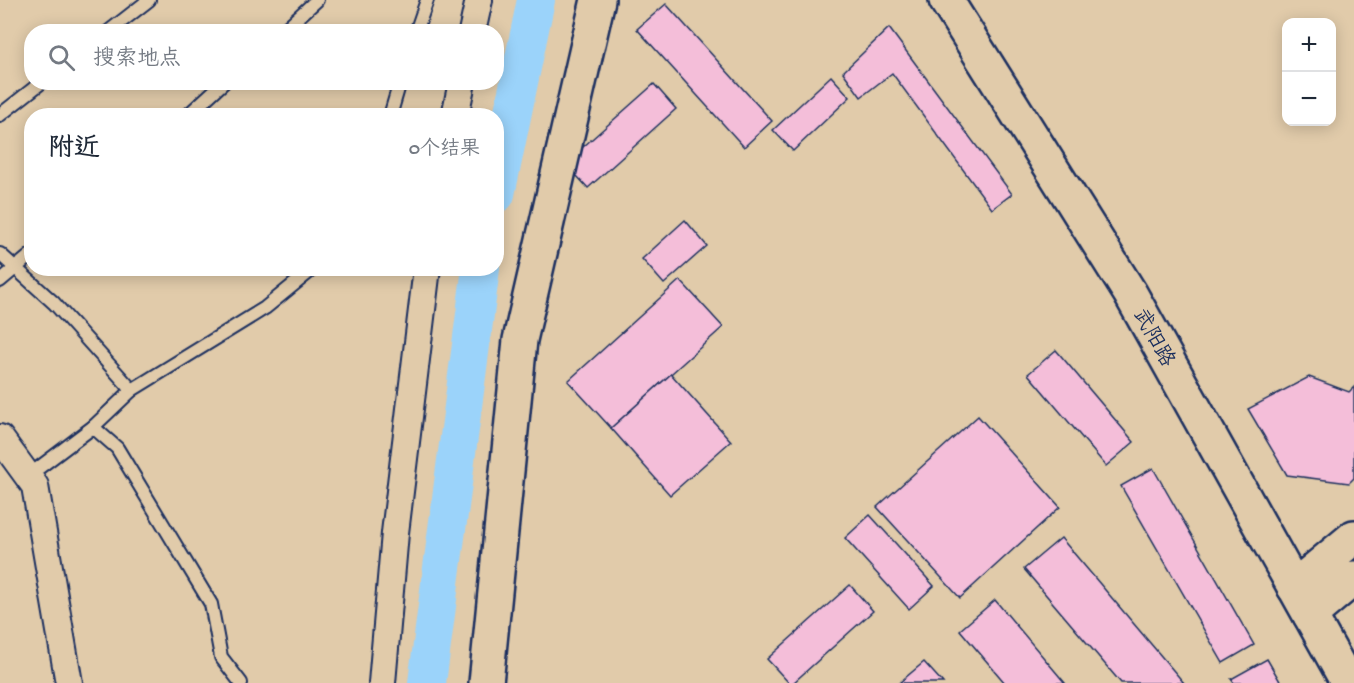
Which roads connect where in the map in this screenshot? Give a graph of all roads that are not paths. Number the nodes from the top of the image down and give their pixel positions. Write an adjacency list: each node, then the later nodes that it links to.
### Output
1 (149, 0): 7 (lane)
2 (317, 0): 8 (lane)
3 (427, 0): 9 (lane)
4 (479, 0): 10 (street)
5 (598, 0): 37 (street)
6 (946, 0): 33 (street, 武阳路)
7 (118, 24)
8 (291, 24)
9 (419, 24)
10 (474, 24)
11 (32, 90): 18 (lane)
12 (215, 90): 15 (lane)
13 (398, 90): 16 (lane)
14 (461, 90): 17 (street)
15 (196, 108)
16 (392, 108)
17 (457, 108)
18 (0, 115)
19 (0, 254): 21 (lane)
20 (24, 261): 21 (lane)
21 (16, 268): 22 (lane); 26 (lane)
22 (24, 275)
23 (25, 276): 27 (lane)
24 (304, 276): 27 (lane)
25 (426, 276): 36 (street)
26 (0, 280)
27 (132, 390): 28 (lane)
28 (93, 427): 30 (lane); 35 (lane)
29 (0, 438): 30 (street)
30 (28, 476): 34 (street)
31 (1354, 537): 33 (street)
32 (1354, 578): 33 (street)
33 (1302, 601): 38 (street, 武阳路)
34 (69, 683)
35 (241, 683)
36 (382, 683)
37 (486, 683)
38 (1348, 683)

